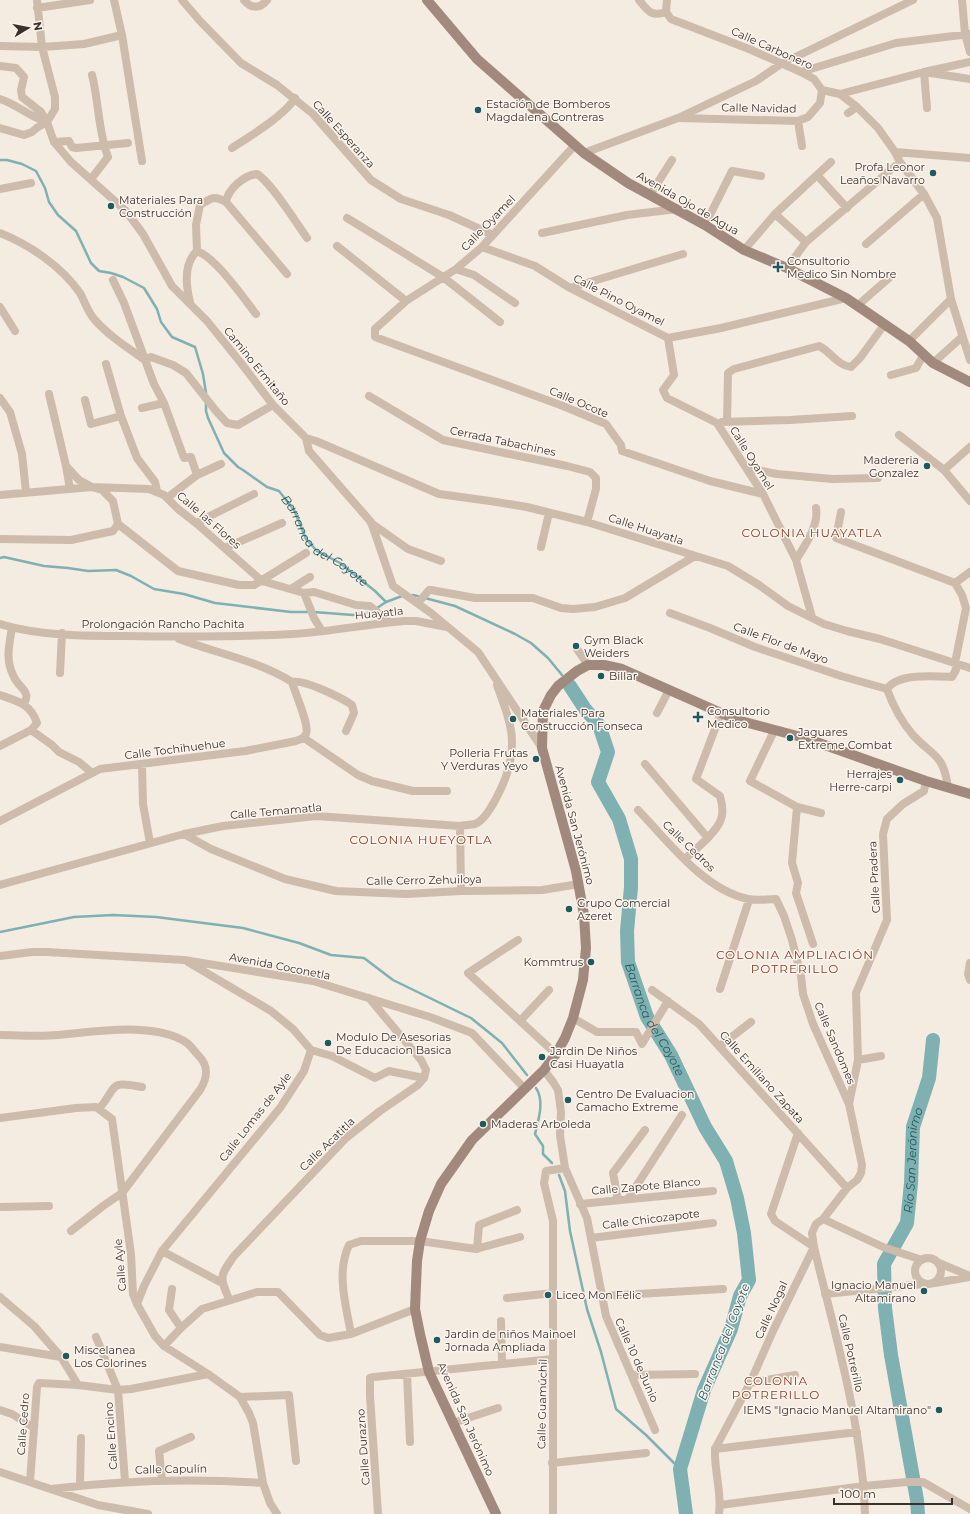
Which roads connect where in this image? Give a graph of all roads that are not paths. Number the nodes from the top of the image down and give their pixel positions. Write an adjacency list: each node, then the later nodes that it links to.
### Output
1 (90, 0): 11 (street)
2 (114, 0): 14 (street)
3 (182, 0): 27 (street, Calle Esperanza)
4 (244, 0): 5 (street)
5 (267, 0)
6 (427, 0): 38 (main road, Avenida Ojo de Agua)
7 (639, 0): 12 (street)
8 (667, 0): 12 (street)
9 (913, 0): 19 (street)
10 (962, 0): 13 (street)
11 (37, 4): 16 (street)
12 (666, 12): 19 (street, Calle Carbonero)
13 (968, 34): 17 (street); 21 (street)
14 (122, 36): 16 (street); 46 (street)
15 (0, 46): 16 (street)
16 (42, 47): 33 (street)
17 (970, 52)
18 (970, 62): 22 (street)
19 (781, 64): 21 (street, Calle Carbonero); 32 (street)
20 (4, 66): 33 (street)
21 (801, 72): 25 (street, Calle Carbonero)
22 (924, 72): 24 (street); 26 (street); 30 (street)
23 (92, 75): 39 (street)
24 (970, 79)
25 (822, 90): 26 (street); 34 (street, Calle Navidad)
26 (840, 94): 29 (street)
27 (295, 98): 41 (street); 64 (street, Calle Esperanza)
28 (0, 99): 33 (street)
29 (857, 107): 31 (street); 42 (street)
30 (927, 108)
31 (848, 113)
32 (678, 118): 34 (street, Calle Navidad); 43 (street)
33 (47, 122): 35 (street); 36 (street, Camino Ermitaño)
34 (798, 122): 40 (street)
35 (0, 128)
36 (54, 142): 39 (street); 51 (street, Camino Ermitaño)
37 (128, 143): 39 (street)
38 (575, 145): 43 (main road, Avenida Ojo de Agua); 64 (street, Calle Oyamel)
39 (103, 146): 51 (street)
40 (802, 146)
41 (232, 148)
42 (895, 152): 44 (street); 48 (street)
43 (584, 153): 55 (main road, Avenida Ojo de Agua)
44 (970, 158)
45 (672, 160): 55 (street)
46 (142, 161)
47 (831, 162): 49 (street)
48 (900, 162): 54 (street); 57 (street)
49 (817, 175): 57 (street); 59 (street)
50 (760, 176): 61 (street)
51 (91, 179): 83 (street, Camino Ermitaño)
52 (31, 183): 53 (street)
53 (0, 189)
54 (924, 194): 67 (street); 81 (street)
55 (650, 195): 58 (main road, Avenida Ojo de Agua)
56 (226, 202): 65 (street); 71 (street); 75 (street)
57 (847, 208): 66 (street)
58 (677, 209): 61 (main road, Avenida Ojo de Agua); 63 (street)
59 (775, 214): 66 (street); 70 (street)
60 (347, 218): 76 (street)
61 (705, 225): 70 (main road, Avenida Ojo de Agua)
62 (0, 233): 96 (street)
63 (542, 233)
64 (494, 235): 69 (street, Calle Oyamel)
65 (307, 238)
66 (806, 242): 74 (street)
67 (866, 244)
68 (337, 246): 82 (street)
69 (482, 247): 73 (street, Calle Oyamel); 79 (street, Calle Pino Oyamel)
70 (744, 250): 74 (main road, Avenida Ojo de Agua)
71 (197, 251): 83 (street); 87 (street)
72 (683, 254): 79 (street)
73 (456, 268): 76 (street, Calle Oyamel); 84 (street)
74 (787, 268): 80 (main road, Avenida Ojo de Agua)
75 (287, 274)
76 (443, 277): 82 (street, Calle Oyamel); 88 (street)
77 (889, 278): 85 (street)
78 (113, 280): 96 (street)
79 (570, 288): 93 (street, Calle Pino Oyamel)
80 (846, 298): 85 (main road, Avenida Ojo de Agua); 93 (street, Calle Pino Oyamel)
81 (951, 299): 92 (street); 94 (street)
82 (406, 301): 91 (street, Calle Oyamel)
83 (190, 303): 107 (street, Camino Ermitaño)
84 (514, 303)
85 (857, 306): 89 (main road, Avenida Ojo de Agua)
86 (0, 307): 90 (street)
87 (256, 314)
88 (500, 322)
89 (884, 325): 94 (main road, Avenida Ojo de Agua); 111 (street)
90 (15, 331)
91 (375, 337): 127 (street, Calle Ocote)
92 (962, 337): 97 (street); 98 (street)
93 (668, 338): 112 (street, Calle Oyamel)
94 (908, 342): 95 (main road, Avenida Ojo de Agua)
95 (924, 354): 98 (main road, Avenida Ojo de Agua); 100 (street)
96 (146, 360): 106 (street); 107 (street)
97 (970, 360)
98 (934, 363): 101 (main road, Avenida Ojo de Agua)
99 (106, 364): 109 (street)
100 (891, 375)
101 (970, 382)
102 (49, 394): 117 (street)
103 (369, 396): 135 (street, Cerrada Tabachines)
104 (0, 398): 125 (street)
105 (85, 400): 109 (street)
106 (164, 403): 108 (street); 120 (street)
107 (273, 405): 114 (street, Camino Ermitaño)
108 (142, 408)
109 (121, 416): 124 (street)
110 (852, 416): 111 (street)
111 (727, 422): 112 (street)
112 (718, 423): 118 (street, Calle Oyamel)
113 (899, 435): 119 (street)
114 (306, 438): 133 (street, Calle Huayatla); 134 (street, Camino Ermitaño)
115 (970, 447): 119 (street)
116 (221, 464): 120 (street)
117 (66, 466): 122 (street); 123 (street)
118 (747, 468): 121 (street); 127 (street, Calle Oyamel)
119 (944, 470): 130 (street)
120 (197, 476): 129 (street)
121 (878, 478)
122 (92, 487): 123 (street, Calle las Flores); 124 (street, Calle las Flores); 138 (street)
123 (70, 489): 125 (street, Calle las Flores)
124 (157, 491): 129 (street, Calle las Flores)
125 (26, 492): 128 (street, Calle las Flores)
126 (254, 494): 136 (street)
127 (763, 494): 144 (street, Calle Oyamel)
128 (0, 495)
129 (167, 498): 136 (street, Calle las Flores)
130 (970, 501)
131 (816, 508): 144 (street)
132 (841, 512): 149 (street)
133 (549, 513): 135 (street, Calle Huayatla); 140 (street)
134 (370, 522): 145 (street); 152 (street, Camino Ermitaño)
135 (586, 522): 143 (street, Calle Huayatla)
136 (196, 523): 141 (street, Calle las Flores)
137 (282, 523): 141 (street)
138 (118, 524): 139 (street); 148 (street)
139 (0, 539)
140 (541, 546)
141 (225, 548): 148 (street, Calle las Flores)
142 (306, 554): 148 (street)
143 (695, 556): 152 (street); 154 (street, Calle Huayatla)
144 (796, 560): 154 (street, Calle Oyamel)
145 (441, 561)
146 (970, 572): 149 (street)
147 (310, 577): 150 (street)
148 (262, 581): 150 (street, Calle las Flores)
149 (955, 583): 163 (street)
150 (291, 589): 151 (street, Calle las Flores)
151 (304, 593): 155 (street, Calle las Flores); 159 (street)
152 (418, 602): 157 (street, Camino Ermitaño)
153 (670, 613): 169 (street, Calle Flor de Mayo)
154 (812, 617): 163 (street, Calle Huayatla)
155 (389, 622): 157 (street, Huayatla); 159 (street, Huayatla)
156 (0, 624): 158 (street, Prolongación Rancho Pachita)
157 (447, 627): 167 (street, Camino Ermitaño)
158 (12, 628): 160 (street, Prolongación Rancho Pachita); 172 (street)
159 (318, 631): 161 (street, Prolongación Rancho Pachita)
160 (62, 633): 161 (street, Prolongación Rancho Pachita); 166 (street)
161 (175, 637): 168 (street)
162 (577, 649): 164 (street)
163 (955, 663): 165 (street, Calle Huayatla); 169 (street)
164 (588, 665): 170 (main road); 180 (main road, Avenida San Jerónimo)
165 (970, 668)
166 (60, 673)
167 (495, 679): 180 (street); 192 (street, Calle Temamatla)
168 (292, 682): 176 (street); 178 (street)
169 (887, 689): 185 (street)
170 (669, 690): 173 (street); 174 (main road)
171 (0, 695): 172 (street)
172 (24, 703): 175 (street)
173 (657, 713)
174 (721, 713): 177 (main road); 194 (street)
175 (31, 730): 179 (street); 183 (street)
176 (346, 731)
177 (774, 731): 184 (main road); 188 (street)
178 (304, 738): 182 (street, Calle Tochihuehue); 186 (street)
179 (0, 746)
180 (542, 748): 197 (main road, Avenida San Jerónimo)
181 (645, 764): 194 (street)
182 (142, 765): 183 (street, Calle Tochihuehue); 195 (street)
183 (92, 773): 191 (street, Calle Tochihuehue)
184 (926, 781): 185 (main road); 221 (street, Calle Pradera)
185 (948, 787): 187 (main road)
186 (447, 791)
187 (970, 794)
188 (797, 807): 190 (street); 203 (street)
189 (638, 810): 196 (street, Calle Cedros)
190 (821, 813)
191 (0, 821)
192 (460, 826): 193 (street, Calle Temamatla); 199 (street)
193 (184, 834): 195 (street, Calle Temamatla); 199 (street, Calle Cerro Zehuiloya)
194 (708, 838): 196 (street)
195 (150, 843): 198 (street, Calle Temamatla)
196 (685, 859): 201 (street, Calle Cedros)
197 (579, 884): 199 (street, Calle Cerro Zehuiloya); 213 (main road, Avenida San Jerónimo)
198 (0, 885)
199 (461, 891)
200 (776, 899): 201 (street, Calle Cedros); 226 (street, Calle Sandomes)
201 (749, 900): 208 (street)
202 (518, 940): 214 (street)
203 (813, 944)
204 (0, 956): 205 (street, Avenida Coconetla)
205 (184, 960): 211 (street, Avenida Coconetla); 218 (street)
206 (970, 963): 207 (street)
207 (970, 980)
208 (720, 989)
209 (549, 990): 214 (street)
210 (652, 990): 212 (street, Calle Emiliano Zapata)
211 (369, 997): 223 (street); 225 (street, Avenida Coconetla)
212 (667, 1002): 213 (street); 217 (street, Calle Emiliano Zapata)
213 (573, 1018): 219 (main road, Avenida San Jerónimo)
214 (520, 1021): 219 (street)
215 (751, 1022): 217 (street)
216 (0, 1036): 235 (street)
217 (720, 1046): 231 (street, Calle Emiliano Zapata)
218 (311, 1050): 223 (street); 250 (street, Calle Lomas de Ayle)
219 (556, 1054): 222 (main road, Avenida San Jerónimo)
220 (881, 1056): 221 (street)
221 (858, 1060): 226 (street, Calle Pradera)
222 (544, 1070): 225 (main road, Avenida San Jerónimo); 232 (street, Calle 10 de Junio)
223 (424, 1078): 254 (street, Calle Acatitla)
224 (142, 1087): 227 (street)
225 (524, 1089): 247 (main road, Avenida San Jerónimo)
226 (849, 1104): 233 (street)
227 (99, 1109): 229 (street); 235 (street, Calle Ayle)
228 (682, 1115): 236 (street)
229 (0, 1118)
230 (645, 1130): 237 (street)
231 (798, 1133): 233 (street, Calle Emiliano Zapata); 248 (street)
232 (565, 1168): 238 (street, Calle 10 de Junio); 259 (street, Calle Guamúchil)
233 (846, 1188): 242 (street)
234 (713, 1191): 236 (street, Calle Zapote Blanco)
235 (122, 1193): 244 (street); 265 (street, Calle Ayle)
236 (628, 1199): 237 (street, Calle Zapote Blanco)
237 (618, 1200): 238 (street, Calle Zapote Blanco)
238 (580, 1204): 246 (street, Calle 10 de Junio)
239 (49, 1206): 240 (street)
240 (0, 1207)
241 (517, 1210): 249 (street)
242 (823, 1219): 248 (street); 251 (street)
243 (713, 1223): 246 (street, Calle Chicozapote)
244 (71, 1231)
245 (520, 1237): 249 (street)
246 (592, 1238): 261 (street, Calle 10 de Junio)
247 (420, 1241): 249 (street); 266 (main road, Avenida San Jerónimo); 269 (street)
248 (814, 1247): 260 (street, Calle Potrerillo); 282 (street, Calle Nogal)
249 (477, 1249)
250 (162, 1251): 254 (street); 265 (street, Calle Lomas de Ayle)
251 (922, 1260): 252 (street); 256 (street)
252 (938, 1263): 253 (street); 255 (street)
253 (970, 1276): 255 (street)
254 (222, 1283): 264 (street)
255 (935, 1283): 256 (street)
256 (924, 1284): 260 (street)
257 (172, 1289): 268 (street)
258 (723, 1289): 261 (street)
259 (553, 1293): 263 (street); 274 (street, Calle Guamúchil)
260 (825, 1294): 291 (street, Calle Potrerillo)
261 (603, 1296): 280 (street, Calle 10 de Junio)
262 (0, 1297): 273 (street)
263 (507, 1298)
264 (229, 1299): 268 (street); 269 (street)
265 (136, 1304): 271 (street, Calle Ayle)
266 (415, 1309): 269 (street); 276 (main road, Avenida San Jerónimo)
267 (501, 1321): 275 (street)
268 (181, 1328): 271 (street)
269 (351, 1334)
270 (96, 1336): 284 (street, Calle Encino)
271 (164, 1346): 277 (street, Calle Ayle)
272 (0, 1347): 273 (street)
273 (61, 1357): 283 (street)
274 (554, 1359): 275 (street); 298 (street, Calle Guamúchil)
275 (502, 1363): 276 (street)
276 (429, 1372): 278 (street); 288 (main road, Avenida San Jerónimo)
277 (208, 1374): 284 (street); 285 (street, Calle Ayle)
278 (407, 1374): 294 (street); 313 (street, Calle Durazno)
279 (695, 1374): 280 (street)
280 (632, 1375): 290 (street, Calle 10 de Junio)
281 (795, 1375): 282 (street)
282 (750, 1383): 295 (street, Calle Nogal)
283 (78, 1385): 284 (street); 289 (street, Calle Cedro)
284 (118, 1390): 301 (street, Calle Encino)
285 (240, 1397): 297 (street); 303 (street, Calle Ayle)
286 (498, 1408): 288 (street)
287 (0, 1410): 289 (street)
288 (453, 1423): 314 (main road, Avenida San Jerónimo)
289 (34, 1428): 302 (street, Calle Cedro)
290 (655, 1430)
291 (857, 1432): 295 (street); 305 (street, Calle Potrerillo)
292 (191, 1437): 300 (street)
293 (81, 1438): 304 (street)
294 (410, 1442)
295 (715, 1449): 307 (street, Calle Nogal)
296 (646, 1453): 298 (street)
297 (296, 1461)
298 (552, 1463): 315 (street, Calle Guamúchil)
299 (0, 1472): 302 (street)
300 (162, 1480): 301 (street, Calle Capulín); 303 (street, Calle Capulín)
301 (125, 1481): 304 (street, Calle Capulín)
302 (30, 1482): 306 (street)
303 (263, 1483): 312 (street, Calle Ayle)
304 (80, 1485): 306 (street, Calle Capulín)
305 (864, 1486): 307 (street); 309 (street); 317 (street, Calle Potrerillo)
306 (50, 1489): 308 (street)
307 (720, 1504): 316 (street, Calle Nogal)
308 (98, 1505): 310 (street); 311 (street)
309 (970, 1509)
310 (97, 1514)
311 (148, 1514)
312 (277, 1514)
313 (378, 1514)
314 (496, 1514)
315 (553, 1514)
316 (719, 1514)
317 (865, 1514)

